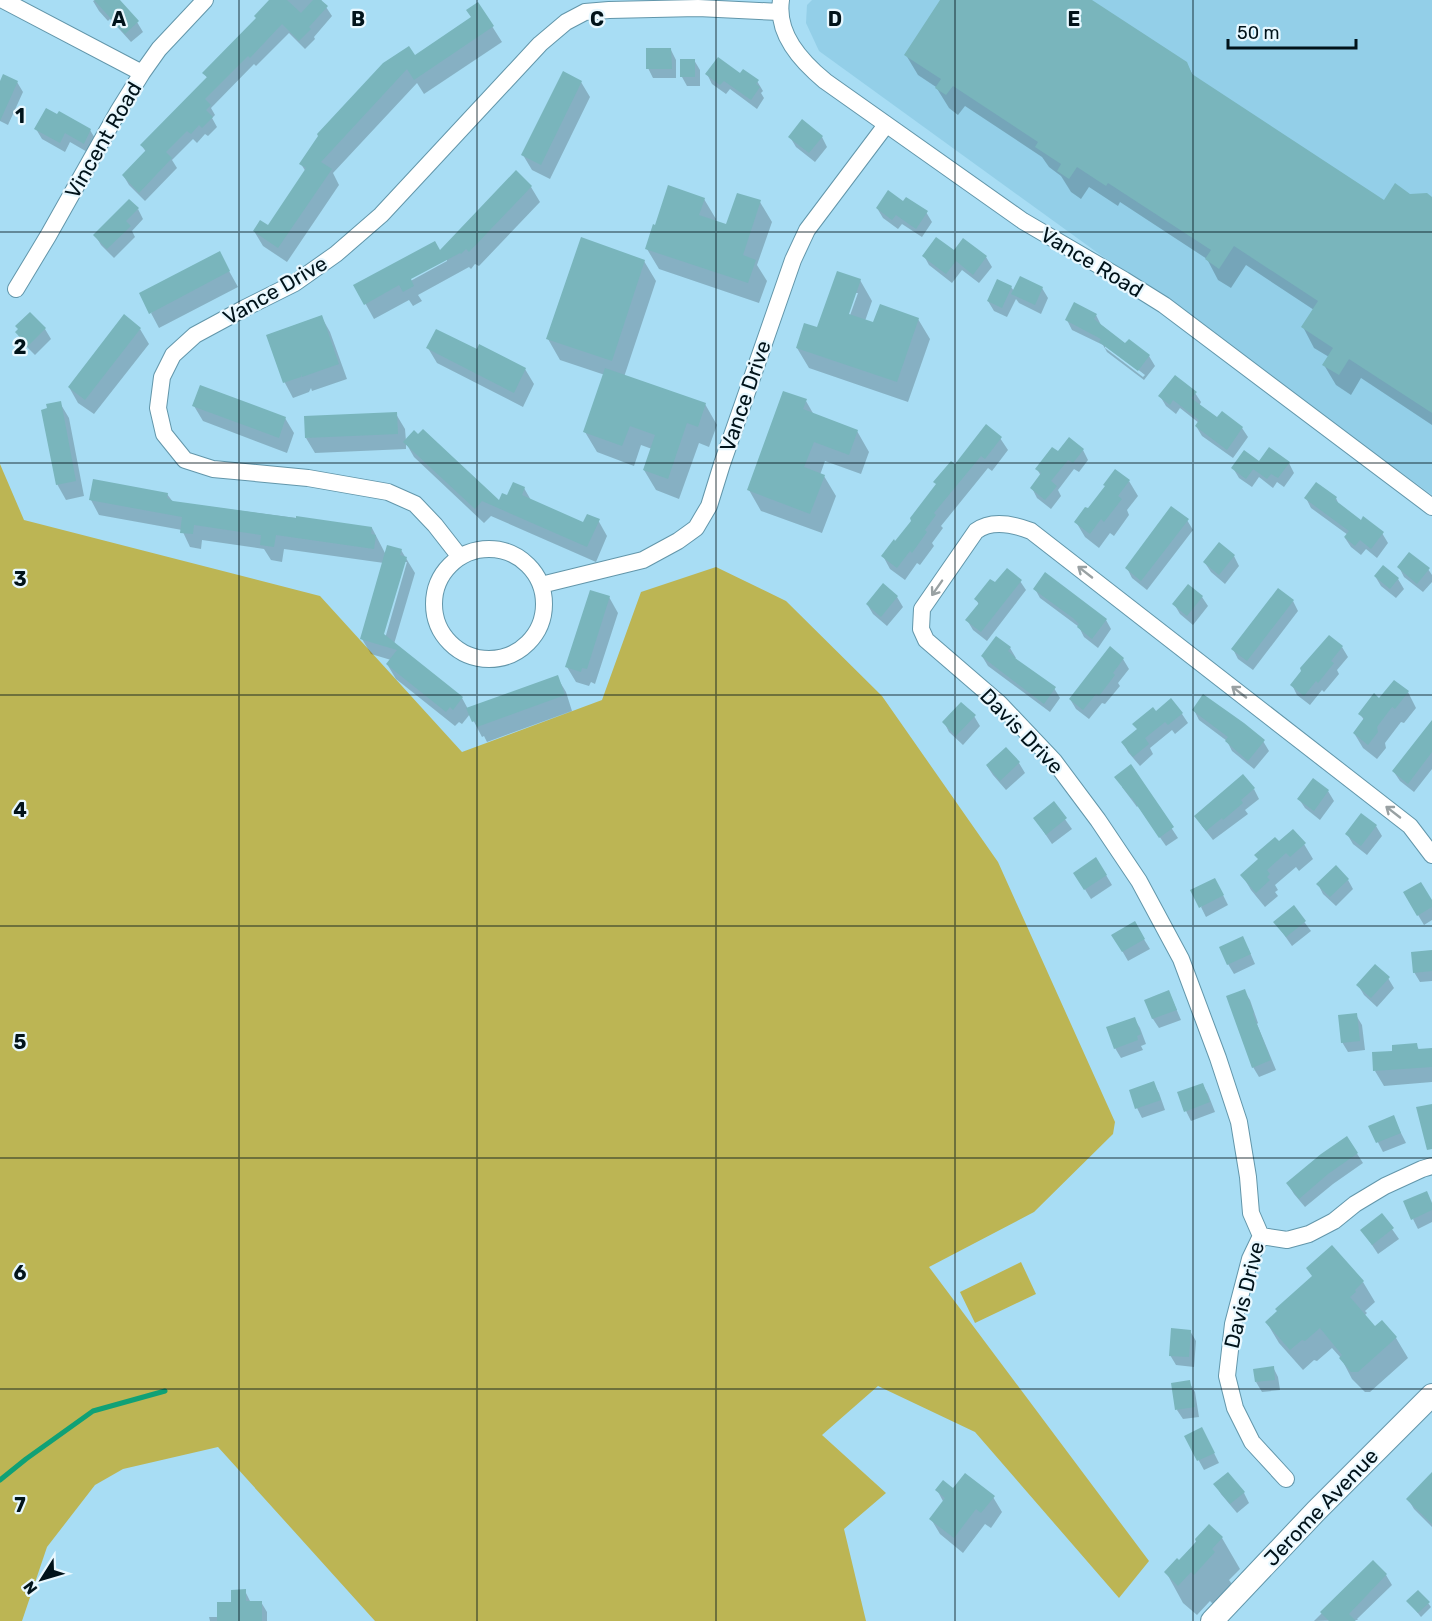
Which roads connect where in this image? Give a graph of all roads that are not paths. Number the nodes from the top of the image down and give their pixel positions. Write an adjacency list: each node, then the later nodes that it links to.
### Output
1 (3, 0): 4 (street)
2 (205, 0): 4 (street, Vincent Road)
3 (780, 6): 5 (street, Vance Road); 8 (street, Vance Drive)
4 (142, 73): 6 (street, Vincent Road)
5 (886, 125): 7 (street, Vance Road); 9 (street, Vance Drive)
6 (16, 289)
7 (1432, 507)
8 (460, 557): 9 (street); 9 (street)
9 (541, 585)
10 (1432, 855): 12 (street, Davis Drive, one-way to 12)
11 (1432, 1166): 12 (street)
12 (1261, 1236): 14 (street, Davis Drive)
13 (1432, 1395): 15 (main road, Jerome Avenue)
14 (1286, 1479)
15 (1212, 1621)

